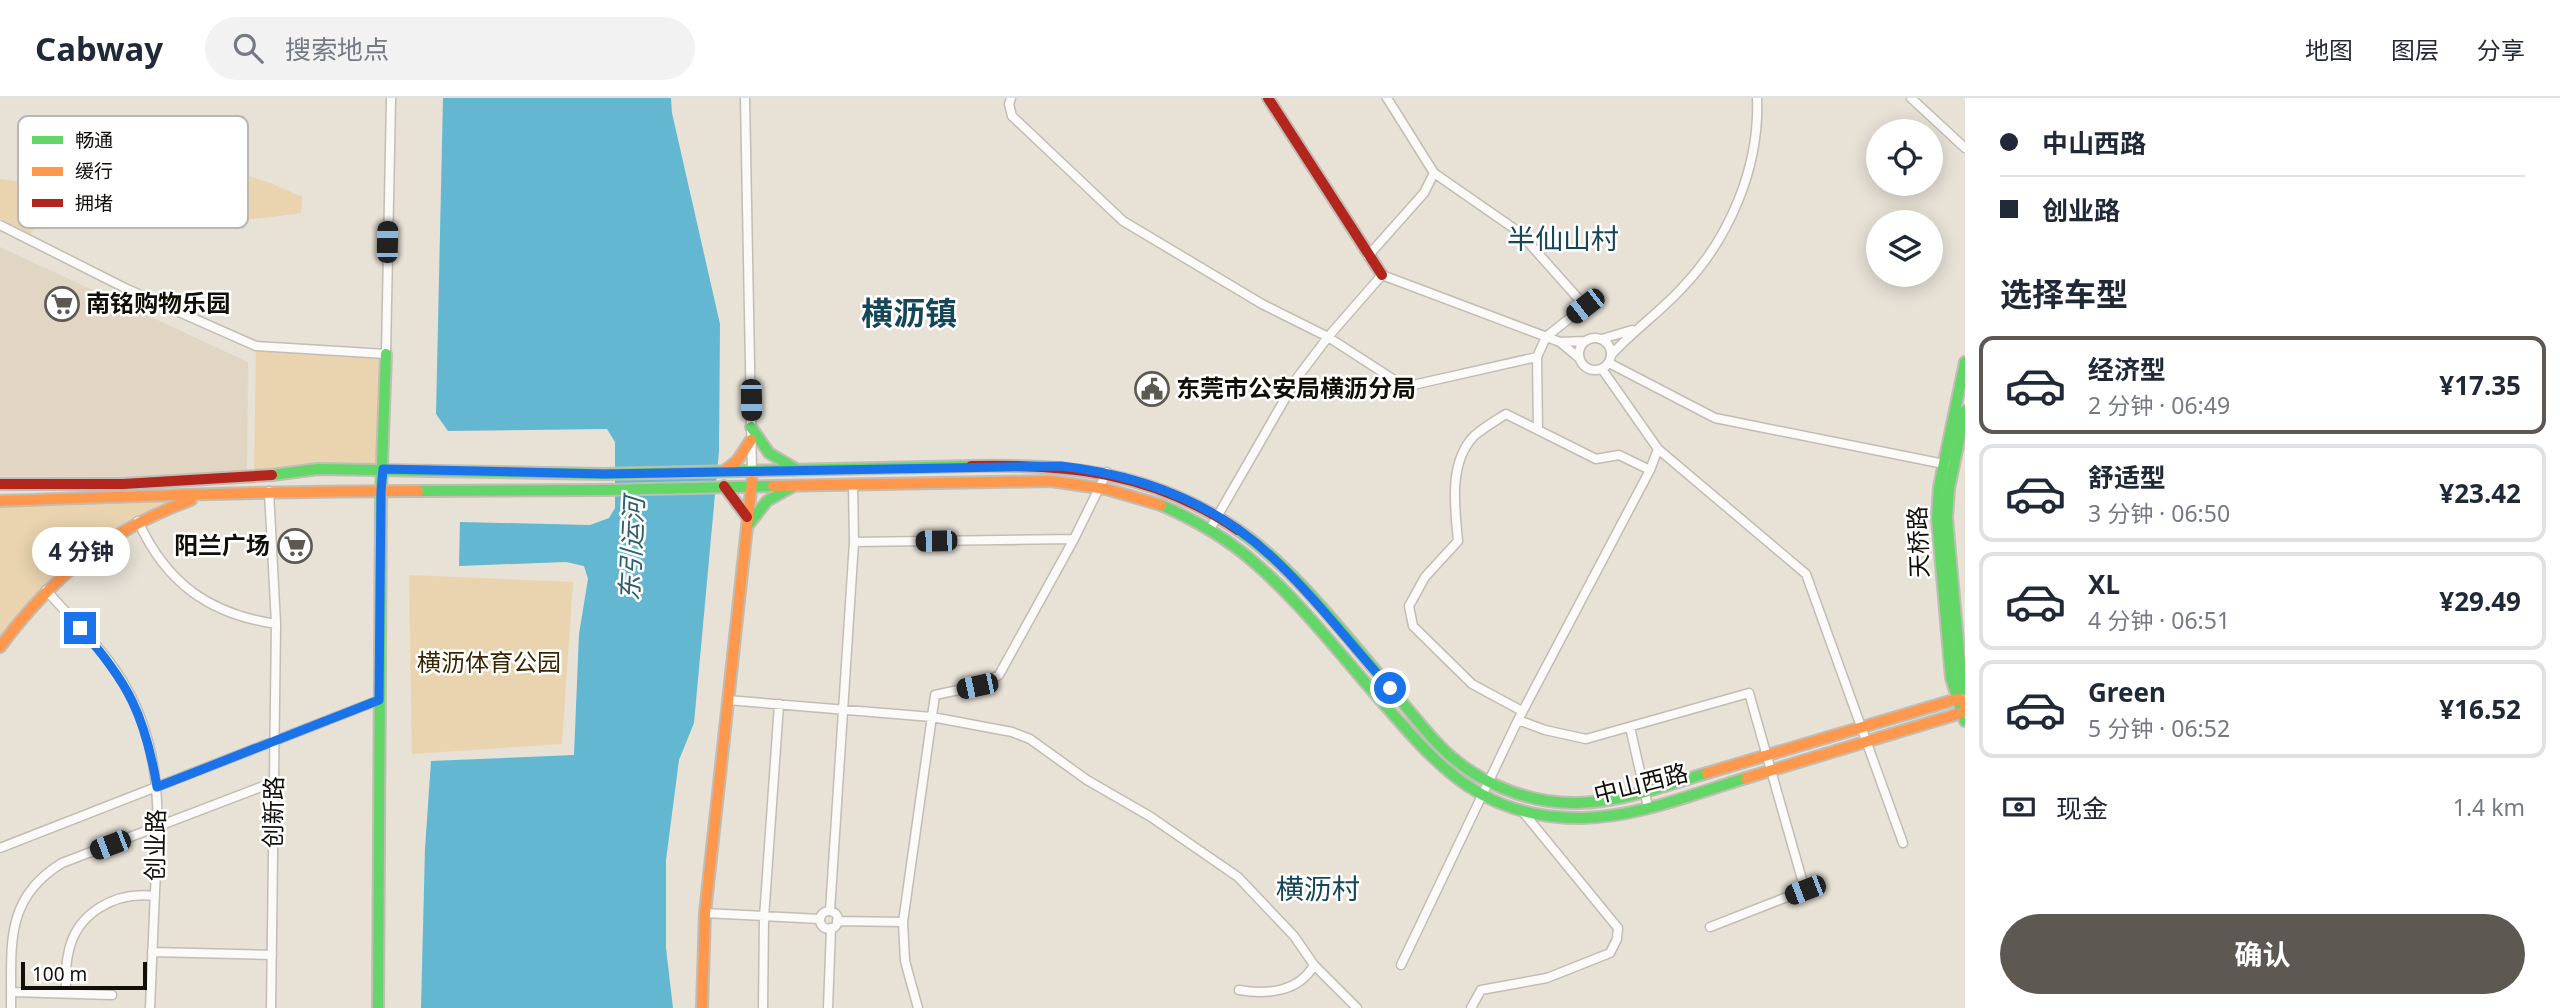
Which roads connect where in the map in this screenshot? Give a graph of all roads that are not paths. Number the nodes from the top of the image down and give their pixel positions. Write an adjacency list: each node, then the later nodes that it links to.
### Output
1 (391, 98): 19 (street)
2 (745, 98): 25 (street)
3 (1011, 98): 14 (street)
4 (1268, 98): 11 (main road)
5 (1388, 98): 9 (street)
6 (1757, 98): 13 (street)
7 (1911, 98): 8 (street)
8 (1965, 148)
9 (1434, 173): 11 (street); 15 (street)
10 (0, 225): 19 (street)
11 (1368, 257): 12 (main road)
12 (1382, 275): 14 (street); 15 (street)
13 (1635, 330): 16 (street); 22 (street)
14 (1328, 337): 20 (street); 46 (street)
15 (1546, 337): 18 (street); 20 (street)
16 (1602, 339): 17 (street); 22 (street)
17 (1585, 341): 18 (street); 21 (street)
18 (1560, 342): 21 (street)
19 (386, 354): 30 (main road)
20 (1537, 357): 26 (street)
21 (1579, 358): 22 (street)
22 (1608, 362): 28 (street); 29 (street)
23 (1965, 362): 29 (main road, 天桥路)
24 (1965, 411): 29 (main road, 天桥路)
25 (751, 427): 27 (street); 31 (main road)
26 (1538, 430): 32 (street); 60 (street)
27 (751, 440): 33 (main road); 34 (street)
28 (1658, 449): 32 (street); 64 (street)
29 (1949, 465): 58 (main road, 天桥路)
30 (383, 469): 33 (main road, 中山西路); 36 (main road, 中山西路); 43 (main road)
31 (798, 470): 34 (main road, 中山西路); 35 (main road, 中山西路)
32 (1650, 470): 60 (street)
33 (724, 471): 34 (main road, 中山西路)
34 (752, 472): 41 (main road)
35 (1107, 472): 40 (street); 46 (main road, 中山西路)
36 (0, 484)
37 (853, 484): 38 (main road, 中山西路); 40 (main road, 中山西路); 51 (street)
38 (798, 485): 41 (main road, 中山西路); 48 (main road)
39 (724, 486): 41 (main road, 中山西路); 43 (main road, 中山西路); 48 (main road)
40 (1100, 486): 49 (main road, 中山西路); 50 (street)
41 (751, 487): 48 (main road)
42 (269, 491): 43 (main road, 中山西路); 44 (main road, 中山西路); 53 (street, 创新路)
43 (381, 491): 55 (main road)
44 (205, 496): 45 (main road); 47 (main road)
45 (0, 501)
46 (1217, 516): 49 (street); 70 (main road, 中山西路)
47 (138, 522): 52 (main road); 53 (street)
48 (747, 524): 56 (main road)
49 (1210, 529): 73 (main road, 中山西路)
50 (1074, 539): 51 (street); 61 (street)
51 (854, 542): 59 (street)
52 (46, 590): 54 (main road); 71 (street, 创业路)
53 (276, 624): 65 (street, 创新路)
54 (0, 647)
55 (379, 700): 65 (street); 98 (main road)
56 (727, 700): 57 (street); 81 (main road)
57 (779, 704): 59 (street); 82 (street)
58 (1963, 706): 64 (main road, 中山西路); 66 (main road, 中山西路)
59 (844, 709): 61 (street); 80 (street)
60 (1522, 711): 62 (street)
61 (932, 717): 84 (street); 89 (street)
62 (1518, 720): 63 (street); 70 (street)
63 (1630, 727): 67 (street); 72 (street)
64 (1861, 728): 66 (street); 67 (main road, 中山西路)
65 (275, 741): 69 (street, 创新路); 71 (street)
66 (1866, 742): 68 (main road, 中山西路); 77 (street)
67 (1767, 756): 68 (street); 72 (main road, 中山西路)
68 (1771, 770): 74 (main road, 中山西路); 86 (street)
69 (274, 782): 76 (street); 88 (street, 创新路)
70 (1489, 782): 72 (main road, 中山西路); 73 (street)
71 (157, 787): 76 (street, 创业路); 78 (street)
72 (1645, 792): 74 (street)
73 (1482, 795): 75 (main road, 中山西路); 90 (street)
74 (1648, 807): 75 (main road, 中山西路)
75 (1522, 812): 104 (street)
76 (159, 826): 79 (street, 创业路); 92 (street)
77 (1903, 842)
78 (0, 848)
79 (155, 896): 87 (street, 创业路); 93 (street)
80 (830, 911): 83 (street); 85 (street)
81 (705, 913): 82 (street); 99 (main road)
82 (764, 918): 83 (street); 100 (street)
83 (820, 919): 85 (street)
84 (903, 922): 85 (street); 102 (street)
85 (834, 925): 101 (street)
86 (1710, 927)
87 (152, 952): 88 (street); 96 (street, 创业路)
88 (272, 955): 97 (street, 创新路)
89 (1314, 965): 91 (street); 103 (street)
90 (1401, 965)
91 (1239, 990)
92 (12, 992): 93 (street); 95 (street)
93 (66, 993): 94 (street)
94 (112, 995)
95 (11, 1008)
96 (150, 1008)
97 (271, 1008)
98 (378, 1008)
99 (702, 1008)
100 (763, 1008)
101 (828, 1008)
102 (918, 1008)
103 (1357, 1008)
104 (1471, 1008)

